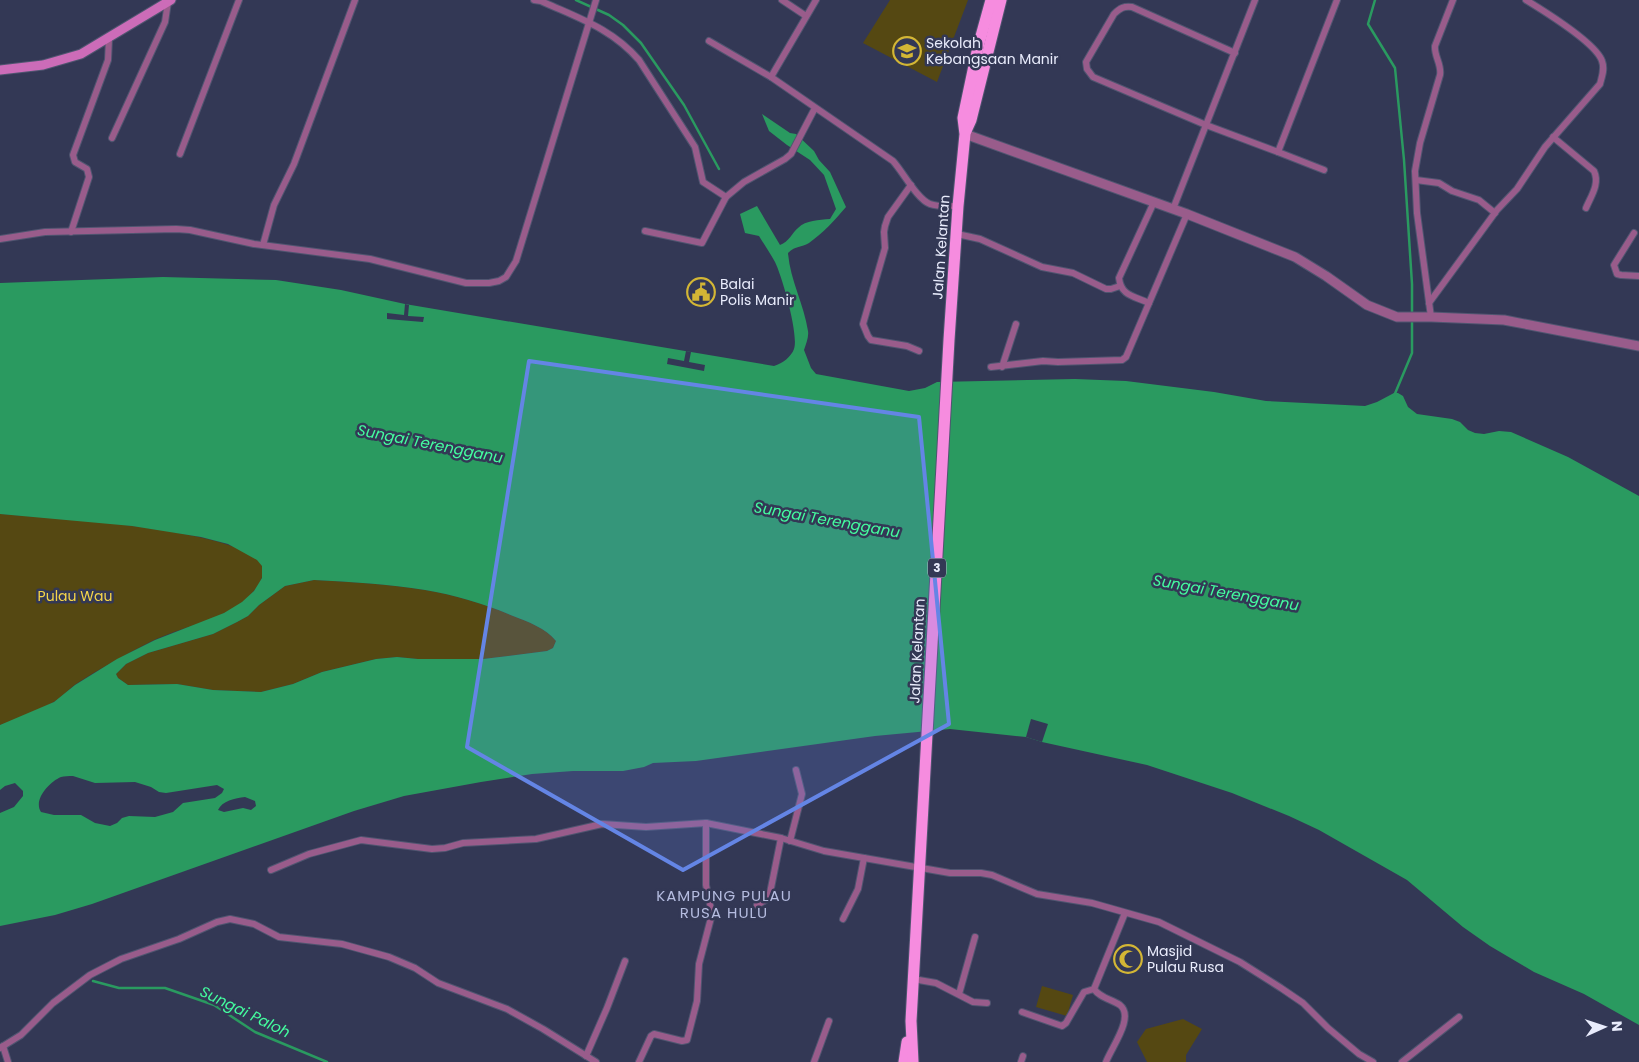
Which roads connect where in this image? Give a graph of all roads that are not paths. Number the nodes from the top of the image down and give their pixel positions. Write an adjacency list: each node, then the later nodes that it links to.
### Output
1 (239, 0): 27 (street)
2 (355, 0): 43 (street)
3 (534, 0): 15 (street)
4 (596, 0): 15 (street)
5 (782, 0): 14 (street)
6 (816, 0): 14 (street)
7 (990, 0): 23 (highway, Jalan Kelantan / 3)
8 (1001, 0): 23 (highway, Jalan Kelantan / 3)
9 (1254, 0): 18 (street)
10 (1337, 0): 26 (street)
11 (1453, 0): 29 (street)
12 (1526, 0): 24 (street)
13 (169, 1): 16 (main road); 25 (street)
14 (806, 16): 20 (street)
15 (589, 21): 31 (street); 43 (street)
16 (109, 39): 19 (main road); 39 (street)
17 (709, 41): 20 (street)
18 (1235, 53): 22 (street); 22 (street)
19 (0, 70)
20 (771, 77): 21 (street)
21 (815, 108): 30 (street); 31 (street)
22 (1206, 125): 26 (street); 35 (street)
23 (965, 134): 32 (street); 33 (highway, Jalan Kelantan / 3)
24 (1553, 137): 34 (street); 36 (street)
25 (112, 138)
26 (1278, 152): 28 (street)
27 (180, 154)
28 (1324, 170)
29 (1416, 180): 36 (street); 47 (street)
30 (911, 184): 33 (street); 51 (street)
31 (726, 197): 38 (street)
32 (1154, 202): 35 (street); 45 (street)
33 (958, 206): 41 (highway, Jalan Kelantan / 3)
34 (1586, 208)
35 (1173, 209): 37 (street)
36 (1495, 213): 47 (street)
37 (1187, 214): 46 (street); 48 (street)
38 (645, 230)
39 (71, 232): 42 (street); 43 (street)
40 (1634, 233): 44 (street)
41 (957, 234): 45 (street); 59 (highway, Jalan Kelantan / 3)
42 (0, 239)
43 (263, 245)
44 (1639, 276)
45 (1120, 286): 46 (street)
46 (1149, 303): 53 (street)
47 (1429, 303): 48 (street)
48 (1428, 317): 50 (street)
49 (1016, 324): 53 (street)
50 (1639, 346)
51 (918, 351)
52 (991, 367): 53 (street)
53 (1002, 367)
54 (796, 770): 57 (street)
55 (706, 822): 56 (street); 60 (street); 79 (street)
56 (781, 838): 57 (street); 61 (street)
57 (790, 841): 58 (street)
58 (864, 858): 59 (street); 63 (street)
59 (920, 868): 62 (street); 66 (highway, Jalan Kelantan / 3)
60 (271, 870)
61 (757, 905)
62 (1125, 913): 67 (street); 75 (street)
63 (843, 919)
64 (975, 937): 68 (street)
65 (625, 961): 76 (street)
66 (914, 979): 68 (street); 73 (highway, Jalan Kelantan / 3)
67 (1094, 989): 70 (street); 83 (street)
68 (959, 994): 69 (street)
69 (987, 1003)
70 (1022, 1012)
71 (1459, 1017): 86 (street)
72 (829, 1021): 80 (street)
73 (911, 1021): 81 (highway, Jalan Kelantan / 3); 82 (highway, Jalan Kelantan / 3)
74 (1, 1047): 76 (street); 77 (street)
75 (1359, 1054): 84 (street); 85 (street)
76 (586, 1056): 78 (street)
77 (8, 1062)
78 (596, 1062)
79 (639, 1062)
80 (814, 1062)
81 (904, 1062)
82 (913, 1062)
83 (1106, 1062)
84 (1357, 1062)
85 (1373, 1062)
86 (1402, 1062)

